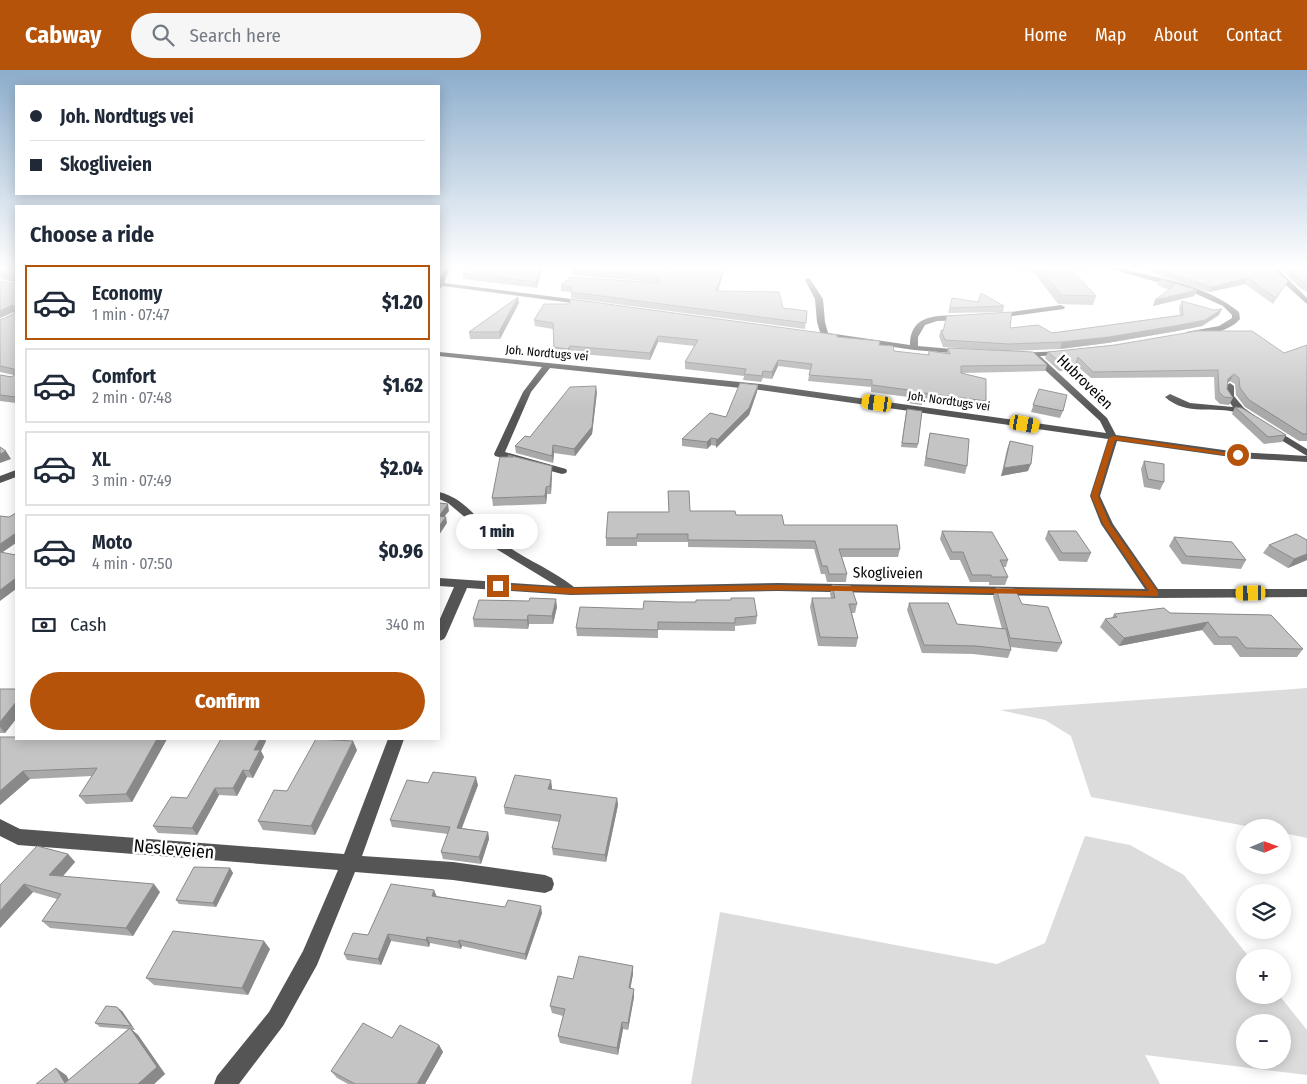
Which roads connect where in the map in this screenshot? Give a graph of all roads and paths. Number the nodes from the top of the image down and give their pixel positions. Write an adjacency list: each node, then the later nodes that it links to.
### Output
1 (820, 315): 7 (street)
2 (1003, 315): 4 (street)
3 (1236, 315): 8 (street)
4 (991, 317)
5 (976, 318): 9 (street)
6 (815, 333): 7 (street)
7 (825, 334): 9 (street)
8 (1185, 335)
9 (914, 348): 11 (street)
10 (1074, 352): 14 (street)
11 (968, 353)
12 (440, 354): 15 (street, Joh. Nordtugs vei)
13 (1008, 354): 14 (street)
14 (1034, 355): 19 (street, Hubroveien)
15 (547, 366): 19 (street, Joh. Nordtugs vei); 22 (street)
16 (1230, 386): 18 (street)
17 (1170, 397): 18 (street)
18 (1241, 410): 20 (street)
19 (1113, 438): 21 (street, Joh. Nordtugs vei); 30 (street)
20 (1307, 453)
21 (1307, 459)
22 (562, 471)
23 (15, 473): 24 (street)
24 (0, 480)
25 (440, 495): 28 (street)
26 (440, 582): 27 (street, Skogliveien)
27 (462, 584): 28 (street, Skogliveien); 31 (street)
28 (571, 591): 30 (street, Skogliveien)
29 (1307, 593): 30 (street, Skogliveien)
30 (1155, 594)
31 (440, 634)
32 (396, 740): 34 (street)
33 (0, 827): 34 (street, Nesleveien)
34 (350, 863): 35 (street, Nesleveien); 36 (street)
35 (545, 884)
36 (225, 1084)

